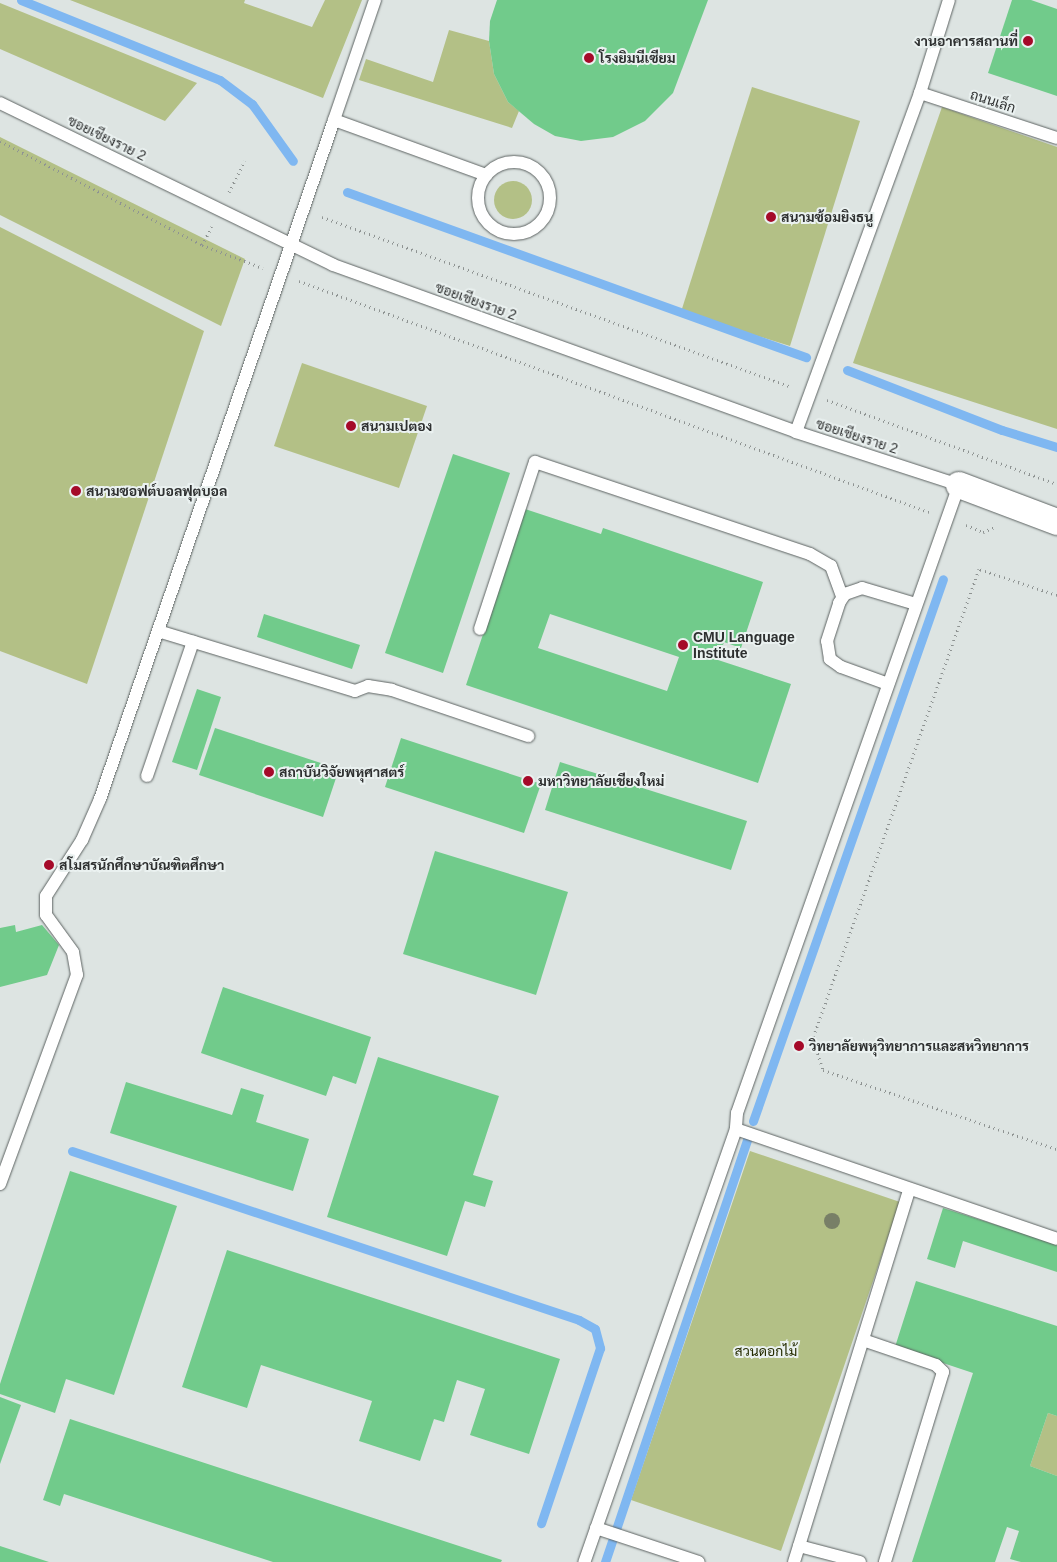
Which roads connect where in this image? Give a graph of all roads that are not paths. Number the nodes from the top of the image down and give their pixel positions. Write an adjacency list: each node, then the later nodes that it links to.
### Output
1 (375, 0): 5 (lane)
2 (949, 0): 3 (lane)
3 (920, 93): 6 (lane, ถนนเล็ก); 9 (lane)
4 (0, 103): 8 (lane, ซอยเชียงราย 2)
5 (334, 120): 7 (lane); 8 (lane)
6 (1057, 138)
7 (486, 175): 7 (lane)
8 (291, 245): 9 (lane, ซอยเชียงราย 2); 17 (lane)
9 (796, 432): 10 (lane, ซอยเชียงราย 2)
10 (962, 487): 11 (street); 12 (lane); 13 (street)
11 (1057, 513)
12 (947, 519): 15 (lane); 22 (lane)
13 (1057, 522)
14 (842, 597): 15 (lane); 16 (lane); 19 (lane)
15 (916, 604): 19 (lane)
16 (480, 629)
17 (158, 631): 18 (lane); 23 (lane)
18 (193, 642): 20 (lane); 21 (lane)
19 (888, 684): 22 (lane)
20 (528, 736)
21 (147, 776)
22 (736, 1128): 24 (lane); 28 (lane)
23 (0, 1184)
24 (910, 1191): 25 (lane); 26 (lane)
25 (1057, 1239)
26 (863, 1340): 27 (lane); 31 (lane)
27 (800, 1546): 29 (lane); 30 (lane)
28 (699, 1562)
29 (794, 1562)
30 (860, 1562)
31 (885, 1562)

